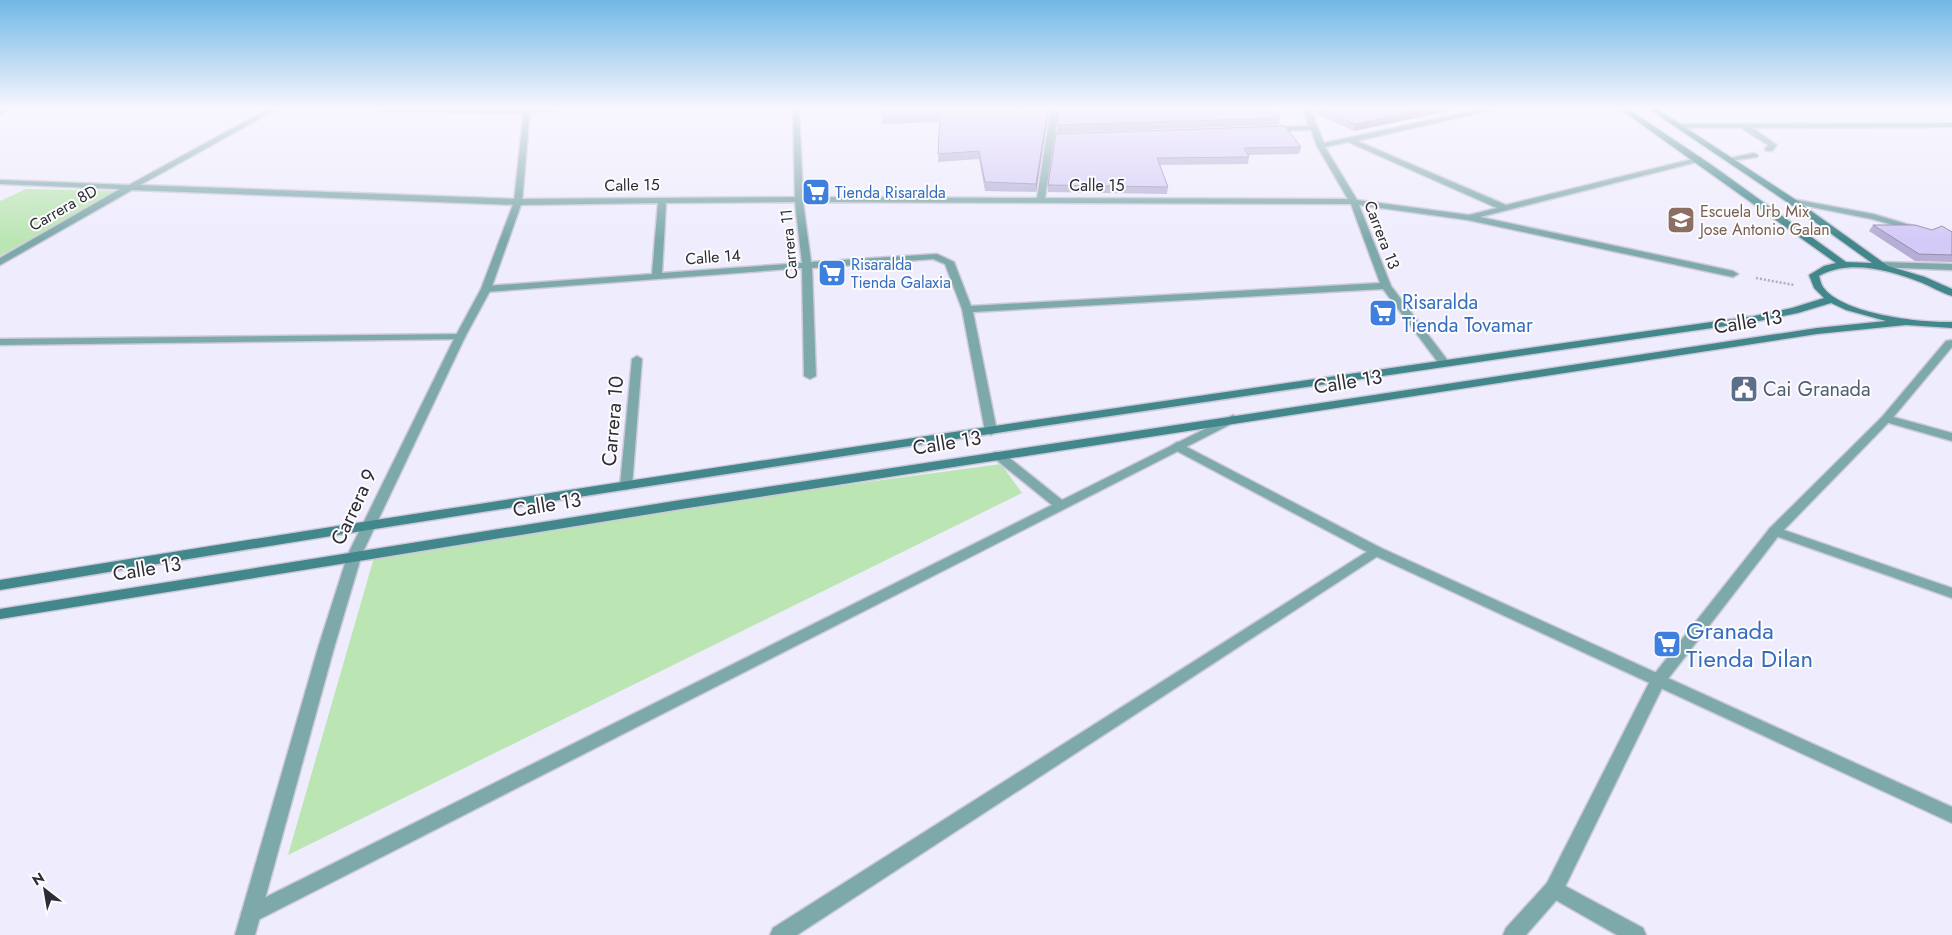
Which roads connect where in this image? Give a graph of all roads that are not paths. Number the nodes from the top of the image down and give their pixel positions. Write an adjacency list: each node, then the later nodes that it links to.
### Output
1 (193, 153): 13 (street, Carrera 8D)
2 (523, 153): 18 (street, Carrera 9)
3 (797, 153): 14 (street, Carrera 11)
4 (1048, 153): 16 (street)
5 (1325, 153): 19 (street, Carrera 13)
6 (1378, 153): 20 (street)
7 (1688, 153): 10 (main road)
8 (1719, 153): 11 (main road)
9 (1754, 155): 11 (street)
10 (1698, 159): 20 (street); 28 (main road)
11 (1730, 160): 17 (main road)
12 (0, 182): 13 (street, Calle 15)
13 (130, 187): 18 (street, Calle 15); 25 (street, Carrera 8D)
14 (799, 199): 15 (street, Calle 15); 16 (street, Calle 15); 27 (street, Carrera 11)
15 (662, 200): 18 (street, Calle 15); 31 (street)
16 (1041, 200): 19 (street, Calle 15)
17 (1790, 200): 21 (street); 29 (main road)
18 (518, 202): 33 (street, Carrera 9)
19 (1354, 202): 22 (street, Calle 15); 32 (street, Carrera 13)
20 (1505, 208): 22 (street)
21 (1850, 212): 23 (street); 24 (street)
22 (1468, 217): 30 (street, Calle 15)
23 (1899, 232)
24 (1929, 232)
25 (0, 262)
26 (1948, 264): 29 (street)
27 (807, 265): 31 (street, Calle 14); 36 (street, Calle 14); 44 (street, Carrera 11)
28 (1846, 265): 29 (main road); 35 (main road)
29 (1883, 267): 34 (main road)
30 (1733, 274)
31 (657, 276): 33 (street, Calle 14)
32 (1386, 286): 36 (street); 43 (street, Carrera 13)
33 (486, 289): 39 (street, Carrera 9)
34 (1952, 293)
35 (1832, 299): 37 (main road); 43 (main road, Calle 13)
36 (967, 309): 47 (street)
37 (1902, 323): 38 (main road); 45 (main road, Calle 13)
38 (1952, 325)
39 (460, 337): 40 (street); 53 (street, Carrera 9)
40 (0, 342)
41 (1950, 343): 46 (street)
42 (637, 359): 51 (street, Carrera 10)
43 (1444, 363): 47 (main road, Calle 13)
44 (810, 376)
45 (1234, 418): 49 (street); 50 (main road, Calle 13)
46 (1886, 419): 48 (street); 54 (street)
47 (991, 432): 51 (main road, Calle 13)
48 (1952, 438)
49 (1177, 446): 52 (street); 55 (street)
50 (998, 455): 52 (street); 56 (main road, Calle 13)
51 (626, 486): 53 (main road, Calle 13)
52 (1061, 505): 63 (street)
53 (369, 524): 56 (street, Carrera 9); 57 (main road, Calle 13)
54 (1774, 530): 58 (street); 60 (street)
55 (1376, 551): 60 (street); 65 (street)
56 (355, 554): 59 (main road, Calle 13); 63 (street, Carrera 9)
57 (0, 585)
58 (1952, 593)
59 (0, 614)
60 (1658, 681): 61 (street); 62 (street)
61 (1952, 815)
62 (1554, 889): 66 (street); 67 (street)
63 (251, 914): 64 (street, Carrera 9)
64 (245, 935)
65 (780, 935)
66 (1513, 935)
67 (1636, 935)

